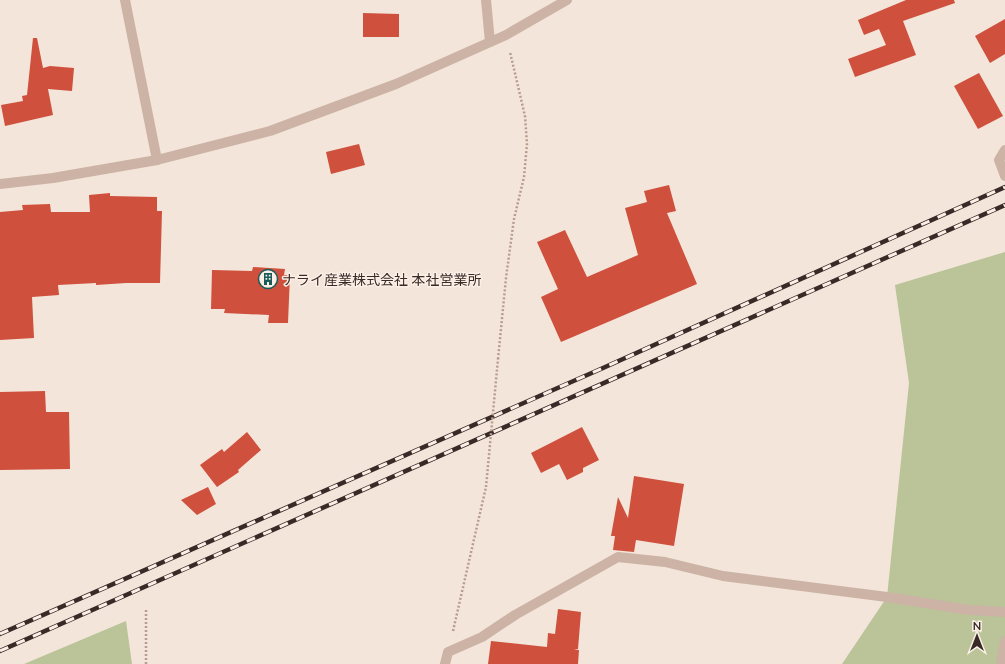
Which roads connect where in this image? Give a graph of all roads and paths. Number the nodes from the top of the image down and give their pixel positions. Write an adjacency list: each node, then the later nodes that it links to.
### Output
1 (125, 0): 7 (street)
2 (486, 0): 5 (street)
3 (567, 0): 4 (street)
4 (506, 35): 5 (street); 13 (path, bridge)
5 (490, 42): 7 (street)
6 (1005, 150): 8 (street)
7 (157, 160): 9 (street)
8 (1004, 176)
9 (0, 184)
10 (146, 610): 14 (path)
11 (1005, 612): 13 (street)
12 (1005, 641): 16 (street)
13 (448, 652): 15 (street)
14 (146, 664)
15 (445, 664)
16 (1001, 664)

